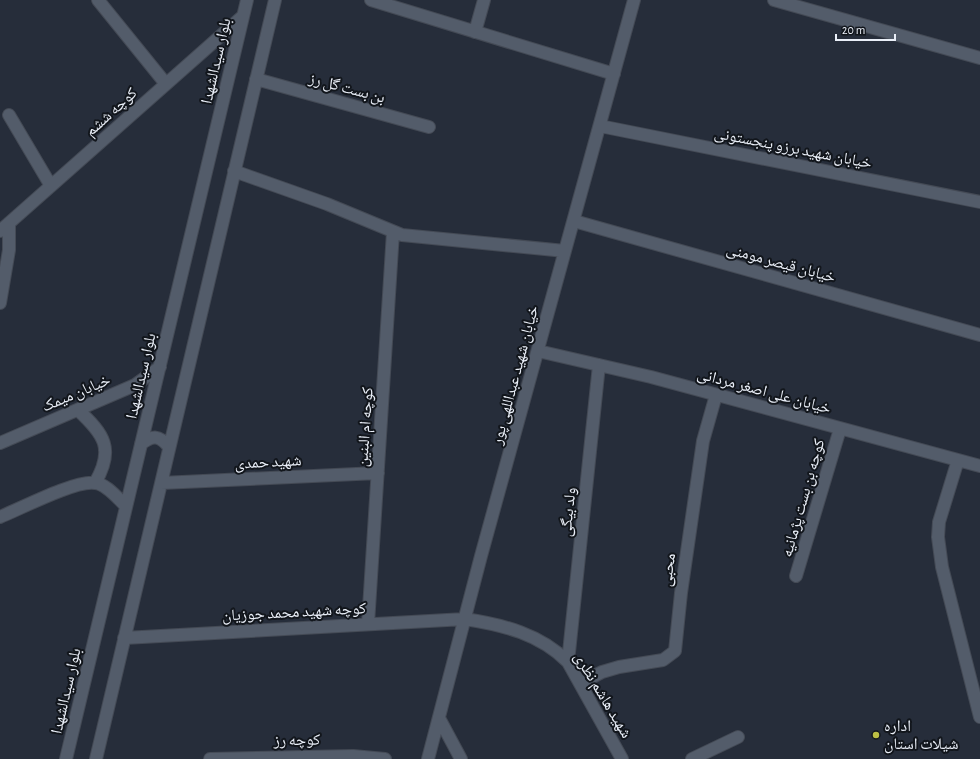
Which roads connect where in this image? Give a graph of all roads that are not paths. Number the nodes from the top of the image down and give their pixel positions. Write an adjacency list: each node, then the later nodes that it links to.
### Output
1 (98, 0): 13 (street)
2 (247, 0): 8 (street, بلوار سیدالشهدا)
3 (275, 0): 12 (street)
4 (371, 0): 9 (street)
5 (484, 0): 9 (street)
6 (634, 0): 11 (street, خیابان شهید عبداللهی پور)
7 (774, 0): 10 (street)
8 (243, 16): 13 (street, کوچه ششم); 28 (street, بلوار سیدالشهدا)
9 (475, 32): 11 (street)
10 (980, 58)
11 (614, 74): 15 (street, خیابان شهید عبداللهی پور)
12 (256, 79): 16 (street, بن بست گل رز); 17 (street)
13 (166, 84): 18 (street, کوچه ششم)
14 (9, 115): 18 (street)
15 (600, 126): 19 (street, خیابان شهید برزو پنجستونی); 20 (street, خیابان شهید عبداللهی پور)
16 (429, 127)
17 (234, 171): 22 (street); 34 (street)
18 (51, 186): 21 (street, کوچه ششم)
19 (980, 202)
20 (574, 221): 23 (street, خیابان شهید عبداللهی پور); 25 (street, خیابان قیصر مومنی)
21 (4, 227): 24 (street)
22 (393, 232): 23 (street); 37 (street, کوچه ام البنین)
23 (565, 251): 26 (street, خیابان شهید عبداللهی پور)
24 (0, 303)
25 (980, 335)
26 (538, 351): 27 (street, خیابان علی اصغر مردانی); 43 (street, خیابان شهید عبداللهی پور)
27 (599, 365): 29 (street, خیابان علی اصغر مردانی); 46 (street, ولد بیگی)
28 (160, 367): 30 (street, خیابان میمک); 33 (street, بلوار سیدالشهدا)
29 (716, 395): 31 (street, خیابان علی اصغر مردانی); 47 (street, محبی)
30 (78, 410): 32 (street, خیابان میمک); 38 (street)
31 (840, 428): 35 (street, خیابان علی اصغر مردانی); 42 (street, کوچه بن بست پژمانیه)
32 (0, 443)
33 (141, 444): 34 (street); 40 (street, بلوار سیدالشهدا)
34 (169, 447): 39 (street)
35 (958, 460): 36 (street, خیابان علی اصغر مردانی); 48 (street)
36 (980, 466)
37 (378, 473): 39 (street, شهید حمدی); 44 (street, کوچه ام البنین)
38 (95, 483): 40 (street); 41 (street)
39 (161, 483): 45 (street)
40 (126, 506): 52 (street, بلوار سیدالشهدا)
41 (0, 517)
42 (796, 576)
43 (465, 619): 44 (street, کوچه شهید محمد جوزیان); 46 (street, شهید هاشم نظری); 49 (street, خیابان شهید عبداللهی پور)
44 (368, 624): 45 (street, کوچه شهید محمد جوزیان)
45 (124, 638): 53 (street)
46 (568, 662): 47 (street, شهید هاشم نظری)
47 (581, 683): 58 (street, شهید هاشم نظری)
48 (980, 717)
49 (439, 718): 56 (street, خیابان شهید عبداللهی پور); 57 (street)
50 (738, 737): 59 (street)
51 (223, 758): 54 (street, کوچه رز); 55 (street, کوچه رز)
52 (66, 759)
53 (96, 759)
54 (210, 759)
55 (385, 759)
56 (428, 759)
57 (461, 759)
58 (622, 759)
59 (692, 759)

